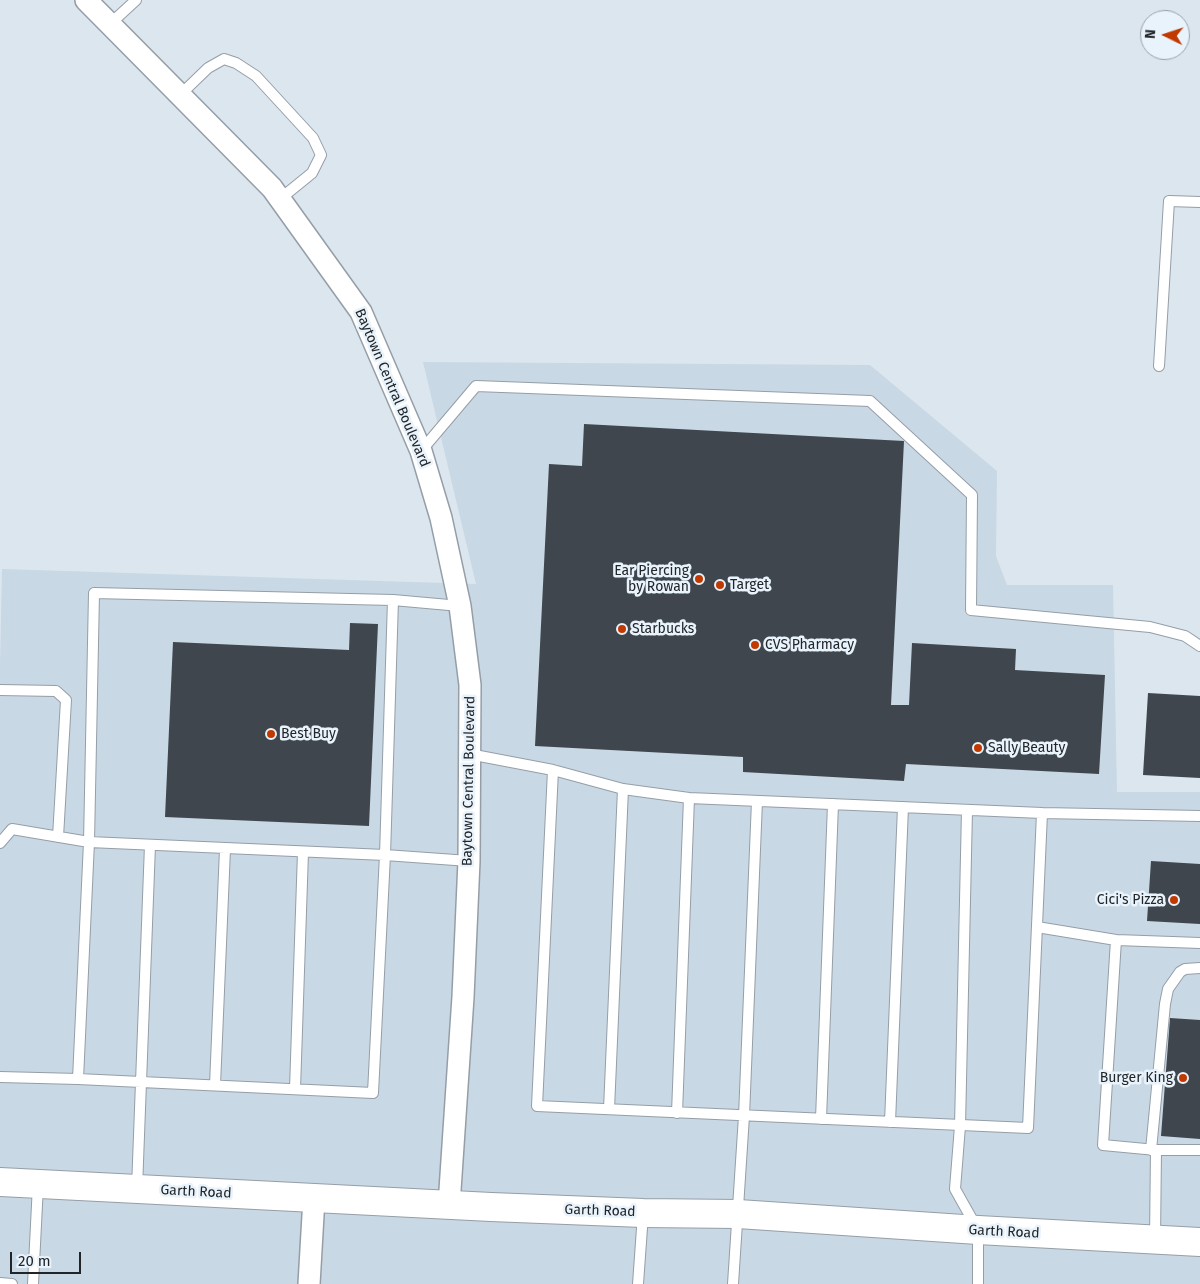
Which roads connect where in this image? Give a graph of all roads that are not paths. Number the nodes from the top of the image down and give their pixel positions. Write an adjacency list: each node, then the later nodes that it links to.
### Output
1 (86, 0): 3 (street, Baytown Central Boulevard)
2 (136, 0): 3 (lane)
3 (110, 24): 4 (street, Baytown Central Boulevard)
4 (180, 95): 5 (street, Baytown Central Boulevard); 5 (lane)
5 (280, 199): 8 (street, Baytown Central Boulevard)
6 (1200, 202): 7 (lane)
7 (1159, 366)
8 (421, 451): 10 (street, Baytown Central Boulevard); 11 (lane)
9 (392, 600): 10 (lane); 24 (lane); 29 (lane)
10 (460, 606): 13 (street, Baytown Central Boulevard)
11 (1200, 646)
12 (0, 690): 23 (lane)
13 (469, 754): 14 (lane); 30 (street, Baytown Central Boulevard)
14 (553, 770): 15 (lane); 40 (lane)
15 (623, 790): 16 (lane); 40 (lane)
16 (689, 798): 17 (lane); 41 (lane)
17 (757, 801): 18 (lane); 42 (lane)
18 (833, 804): 19 (lane); 43 (lane)
19 (903, 807): 20 (lane); 44 (lane)
20 (967, 810): 21 (lane); 45 (lane)
21 (1042, 813): 22 (lane); 31 (lane)
22 (1200, 816)
23 (58, 837): 24 (lane); 25 (lane)
24 (89, 842): 26 (lane); 36 (lane)
25 (0, 843)
26 (150, 845): 27 (lane); 37 (lane)
27 (224, 848): 28 (lane); 38 (lane)
28 (303, 852): 29 (lane); 39 (lane)
29 (385, 855): 30 (lane); 39 (lane)
30 (469, 861): 52 (street, Baytown Central Boulevard)
31 (1037, 927): 32 (lane); 45 (lane)
32 (1116, 940): 33 (lane); 46 (lane)
33 (1200, 943)
34 (1200, 968): 46 (lane)
35 (0, 1077): 36 (lane)
36 (78, 1079): 37 (lane)
37 (142, 1082): 38 (lane); 50 (lane)
38 (215, 1085): 39 (lane)
39 (294, 1090)
40 (609, 1109): 41 (lane)
41 (677, 1113): 42 (lane)
42 (744, 1116): 43 (lane); 54 (lane)
43 (821, 1119): 44 (lane)
44 (890, 1122): 45 (lane)
45 (960, 1126): 55 (lane)
46 (1154, 1150): 47 (lane); 56 (lane)
47 (1200, 1150)
48 (0, 1182): 49 (main road, Garth Road)
49 (38, 1183): 50 (main road, Garth Road); 60 (lane)
50 (136, 1189): 51 (main road, Garth Road)
51 (314, 1198): 52 (main road, Garth Road); 61 (street)
52 (449, 1205): 53 (main road, Garth Road)
53 (643, 1213): 54 (main road, Garth Road); 62 (lane)
54 (738, 1214): 55 (main road, Garth Road); 63 (lane)
55 (978, 1230): 56 (main road, Garth Road); 64 (lane)
56 (1155, 1240): 57 (main road, Garth Road)
57 (1200, 1242)
58 (0, 1283): 59 (lane)
59 (12, 1284)
60 (33, 1284)
61 (310, 1284)
62 (638, 1284)
63 (733, 1284)
64 (978, 1284)

